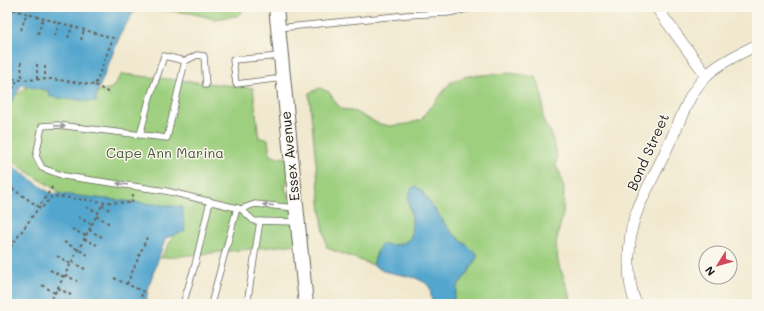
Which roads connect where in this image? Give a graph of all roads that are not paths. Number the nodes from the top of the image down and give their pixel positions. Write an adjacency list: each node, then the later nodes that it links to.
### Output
1 (276, 7): 4 (street, Essex Avenue)
2 (477, 7): 4 (lane)
3 (656, 7): 8 (street)
4 (278, 28): 6 (street, Essex Avenue)
5 (757, 45): 8 (street, Bond Street)
6 (281, 56): 9 (street, Essex Avenue); 9 (lane)
7 (185, 61): 10 (lane); 11 (lane); 11 (lane)
8 (706, 75): 21 (street, Bond Street)
9 (283, 78): 14 (street, Essex Avenue)
10 (206, 85)
11 (140, 135): 12 (lane, one-way to 11)
12 (210, 201): 13 (lane); 17 (lane)
13 (239, 208): 14 (lane, one-way to 13); 15 (lane); 18 (lane)
14 (296, 208): 16 (street, Essex Avenue)
15 (260, 221): 16 (lane); 19 (lane)
16 (297, 222): 20 (street, Essex Avenue)
17 (183, 304)
18 (211, 304)
19 (247, 304)
20 (306, 304)
21 (636, 304)

